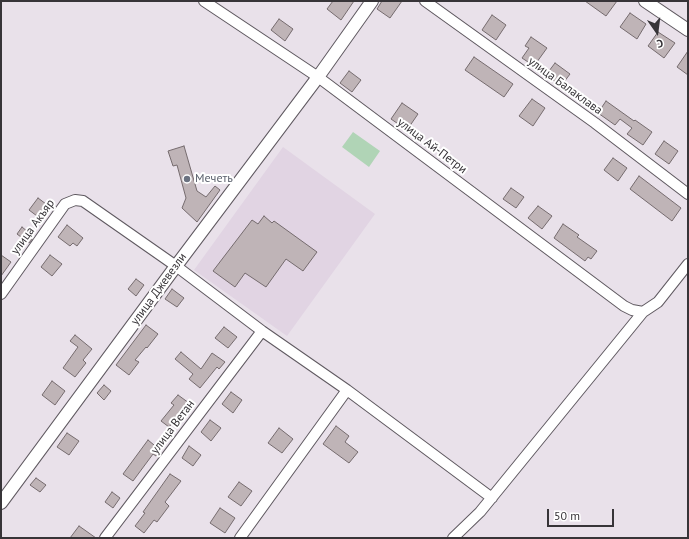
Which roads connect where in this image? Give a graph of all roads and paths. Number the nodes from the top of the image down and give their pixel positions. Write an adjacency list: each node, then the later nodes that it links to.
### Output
1 (204, 1): 6 (street, улица Ай-Петри)
2 (372, 1): 6 (street, улица Джевезли)
3 (425, 1): 7 (street, улица Балаклава)
4 (645, 1): 5 (street)
5 (688, 30)
6 (318, 77): 9 (street, улица Джевезли); 11 (street, улица Ай-Петри)
7 (688, 194)
8 (688, 264): 11 (street)
9 (176, 266): 10 (street, улица Акъяр); 12 (street); 15 (street, улица Джевезли)
10 (1, 294)
11 (643, 312): 14 (street)
12 (262, 331): 13 (street); 16 (street, улица Ветан)
13 (347, 390): 14 (street); 17 (street)
14 (492, 498): 18 (street)
15 (1, 503)
16 (105, 538)
17 (240, 538)
18 (453, 538)

